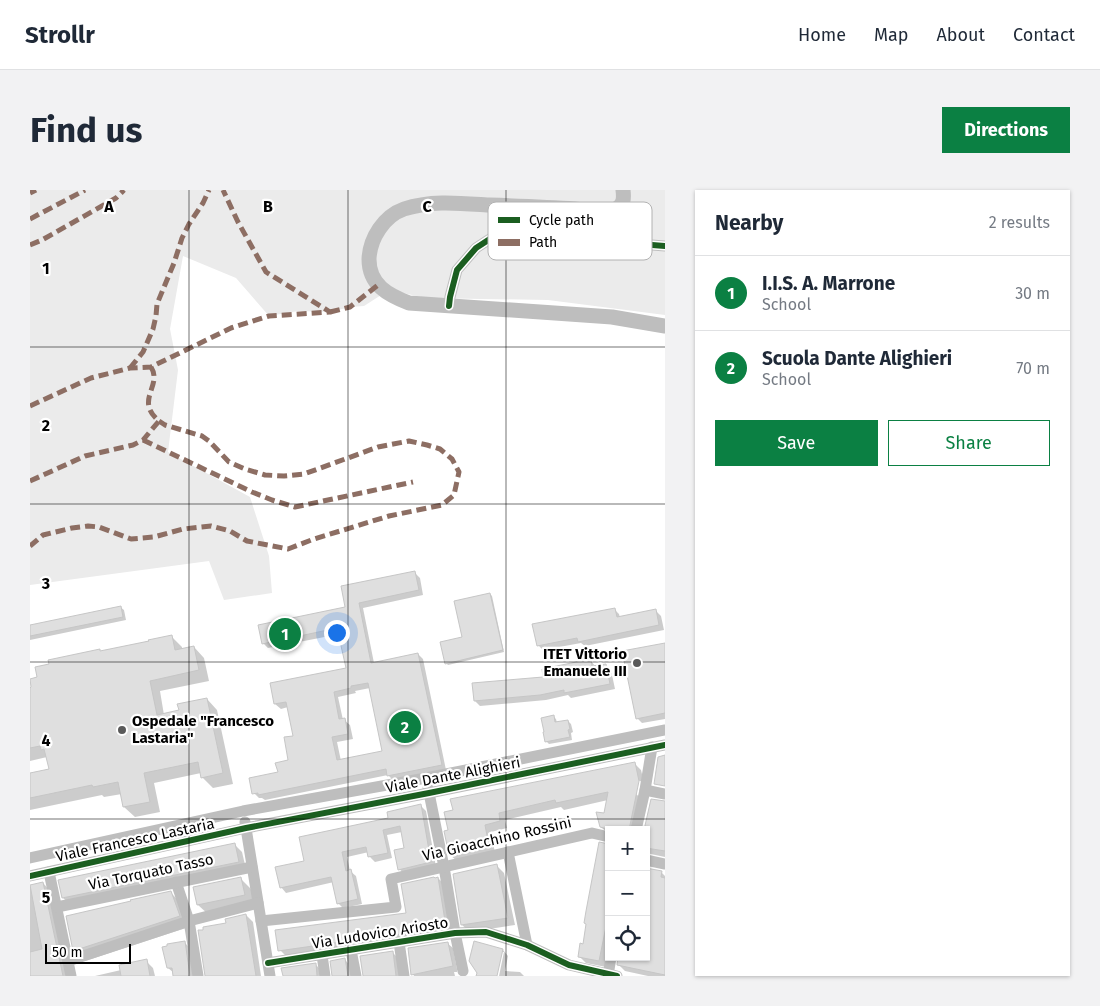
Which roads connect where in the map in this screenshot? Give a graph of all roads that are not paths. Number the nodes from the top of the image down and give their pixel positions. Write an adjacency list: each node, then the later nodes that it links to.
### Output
1 (488, 205): 5 (main road)
2 (488, 240): 5 (street)
3 (652, 245): 4 (street)
4 (665, 246)
5 (449, 306): 6 (main road)
6 (665, 326)
7 (665, 730): 10 (street, Viale Dante Alighieri)
8 (665, 745): 9 (street, Viale Dante Alighieri)
9 (652, 747): 11 (street); 12 (street, Viale Dante Alighieri)
10 (426, 778): 12 (street); 14 (street, Viale Dante Alighieri)
11 (645, 790): 13 (street); 15 (street)
12 (429, 793): 16 (street, Viale Dante Alighieri); 23 (street)
13 (665, 794)
14 (243, 811): 16 (street); 19 (street, Viale Francesco Lastaria)
15 (637, 826)
16 (246, 828): 22 (street); 24 (street, Viale Francesco Lastaria)
17 (605, 836): 18 (street, Via Gioacchino Rossini)
18 (508, 852): 23 (street, Via Gioacchino Rossini); 33 (street)
19 (30, 858)
20 (650, 861): 21 (street)
21 (665, 864)
22 (252, 867): 26 (street, Via Torquato Tasso); 27 (street)
23 (444, 867): 30 (street, Via Gioacchino Rossini); 31 (street)
24 (49, 872): 25 (street, Viale Francesco Lastaria); 28 (street)
25 (30, 876)
26 (176, 882): 28 (street, Via Torquato Tasso); 29 (street)
27 (258, 903): 29 (street); 30 (street)
28 (57, 907): 36 (street)
29 (189, 922): 36 (street); 42 (street)
30 (261, 922): 38 (street)
31 (455, 933): 32 (street, Via Ludovico Ariosto); 33 (street, Via Ludovico Ariosto); 40 (street)
32 (399, 942): 34 (street, Via Ludovico Ariosto); 46 (street)
33 (527, 945): 39 (street, Via Ludovico Ariosto)
34 (351, 950): 35 (street, Via Ludovico Ariosto); 45 (street)
35 (322, 955): 38 (street, Via Ludovico Ariosto); 44 (street)
36 (68, 961): 41 (street)
37 (611, 961): 47 (street)
38 (268, 963): 43 (street)
39 (568, 970): 47 (street, Via Ludovico Ariosto)
40 (463, 971)
41 (71, 976)
42 (198, 976)
43 (270, 976)
44 (325, 976)
45 (356, 976)
46 (404, 976)
47 (611, 976)

